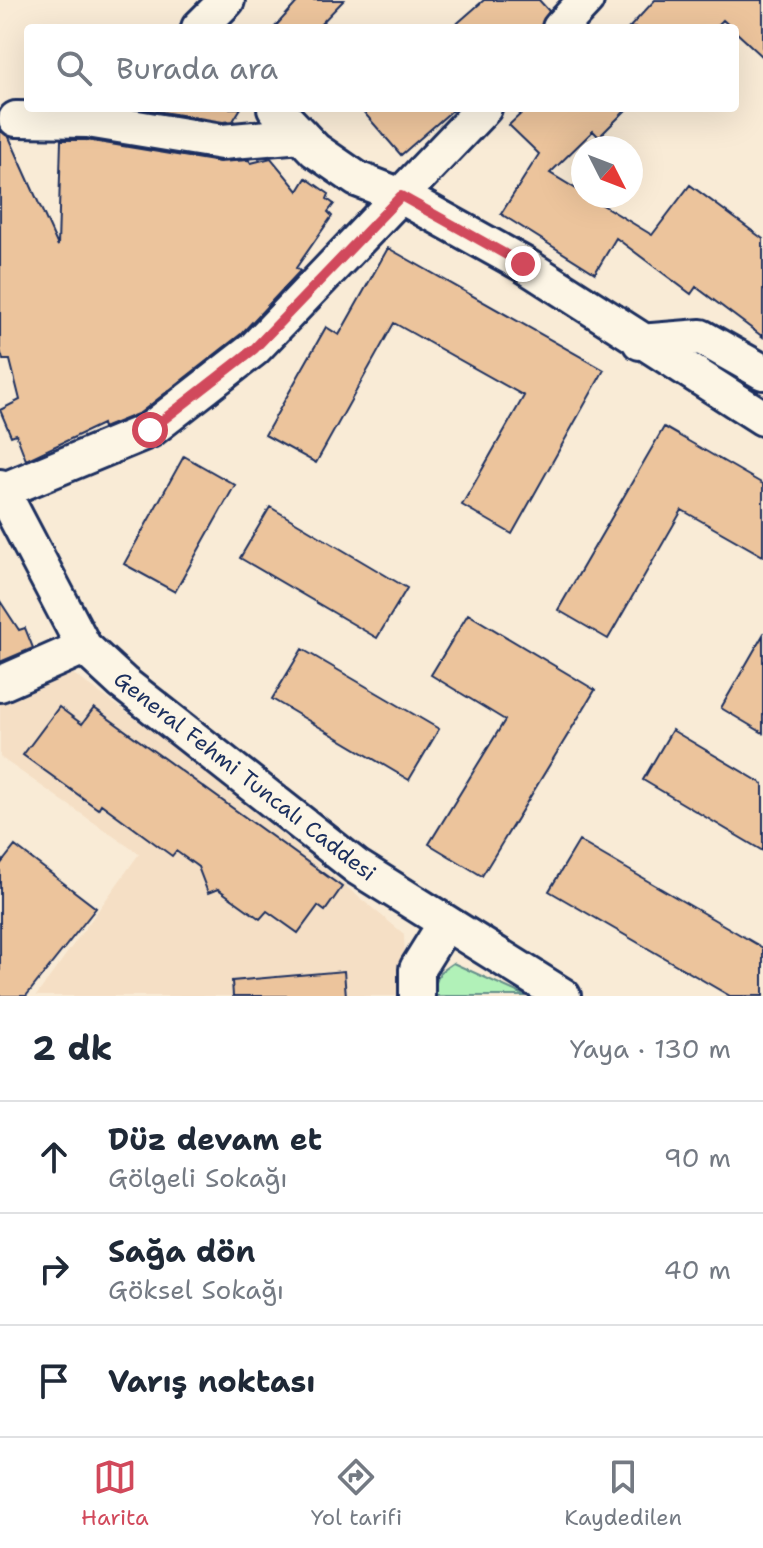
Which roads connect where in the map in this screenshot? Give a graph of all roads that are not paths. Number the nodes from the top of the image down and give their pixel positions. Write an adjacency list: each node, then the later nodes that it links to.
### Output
1 (227, 0): 3 (street)
2 (586, 0): 4 (street)
3 (198, 21)
4 (564, 24)
5 (279, 112): 8 (street)
6 (480, 112): 9 (street)
7 (18, 118): 8 (street)
8 (301, 135): 9 (street)
9 (401, 196): 10 (street); 13 (street)
10 (640, 342): 11 (street); 12 (street)
11 (763, 372)
12 (763, 418)
13 (1, 489): 14 (street, General Fehmi Tuncalı Caddesi)
14 (84, 647): 15 (street); 16 (street, General Fehmi Tuncalı Caddesi)
15 (0, 684)
16 (445, 924): 17 (street); 18 (street, General Fehmi Tuncalı Caddesi)
17 (417, 996)
18 (563, 996)

